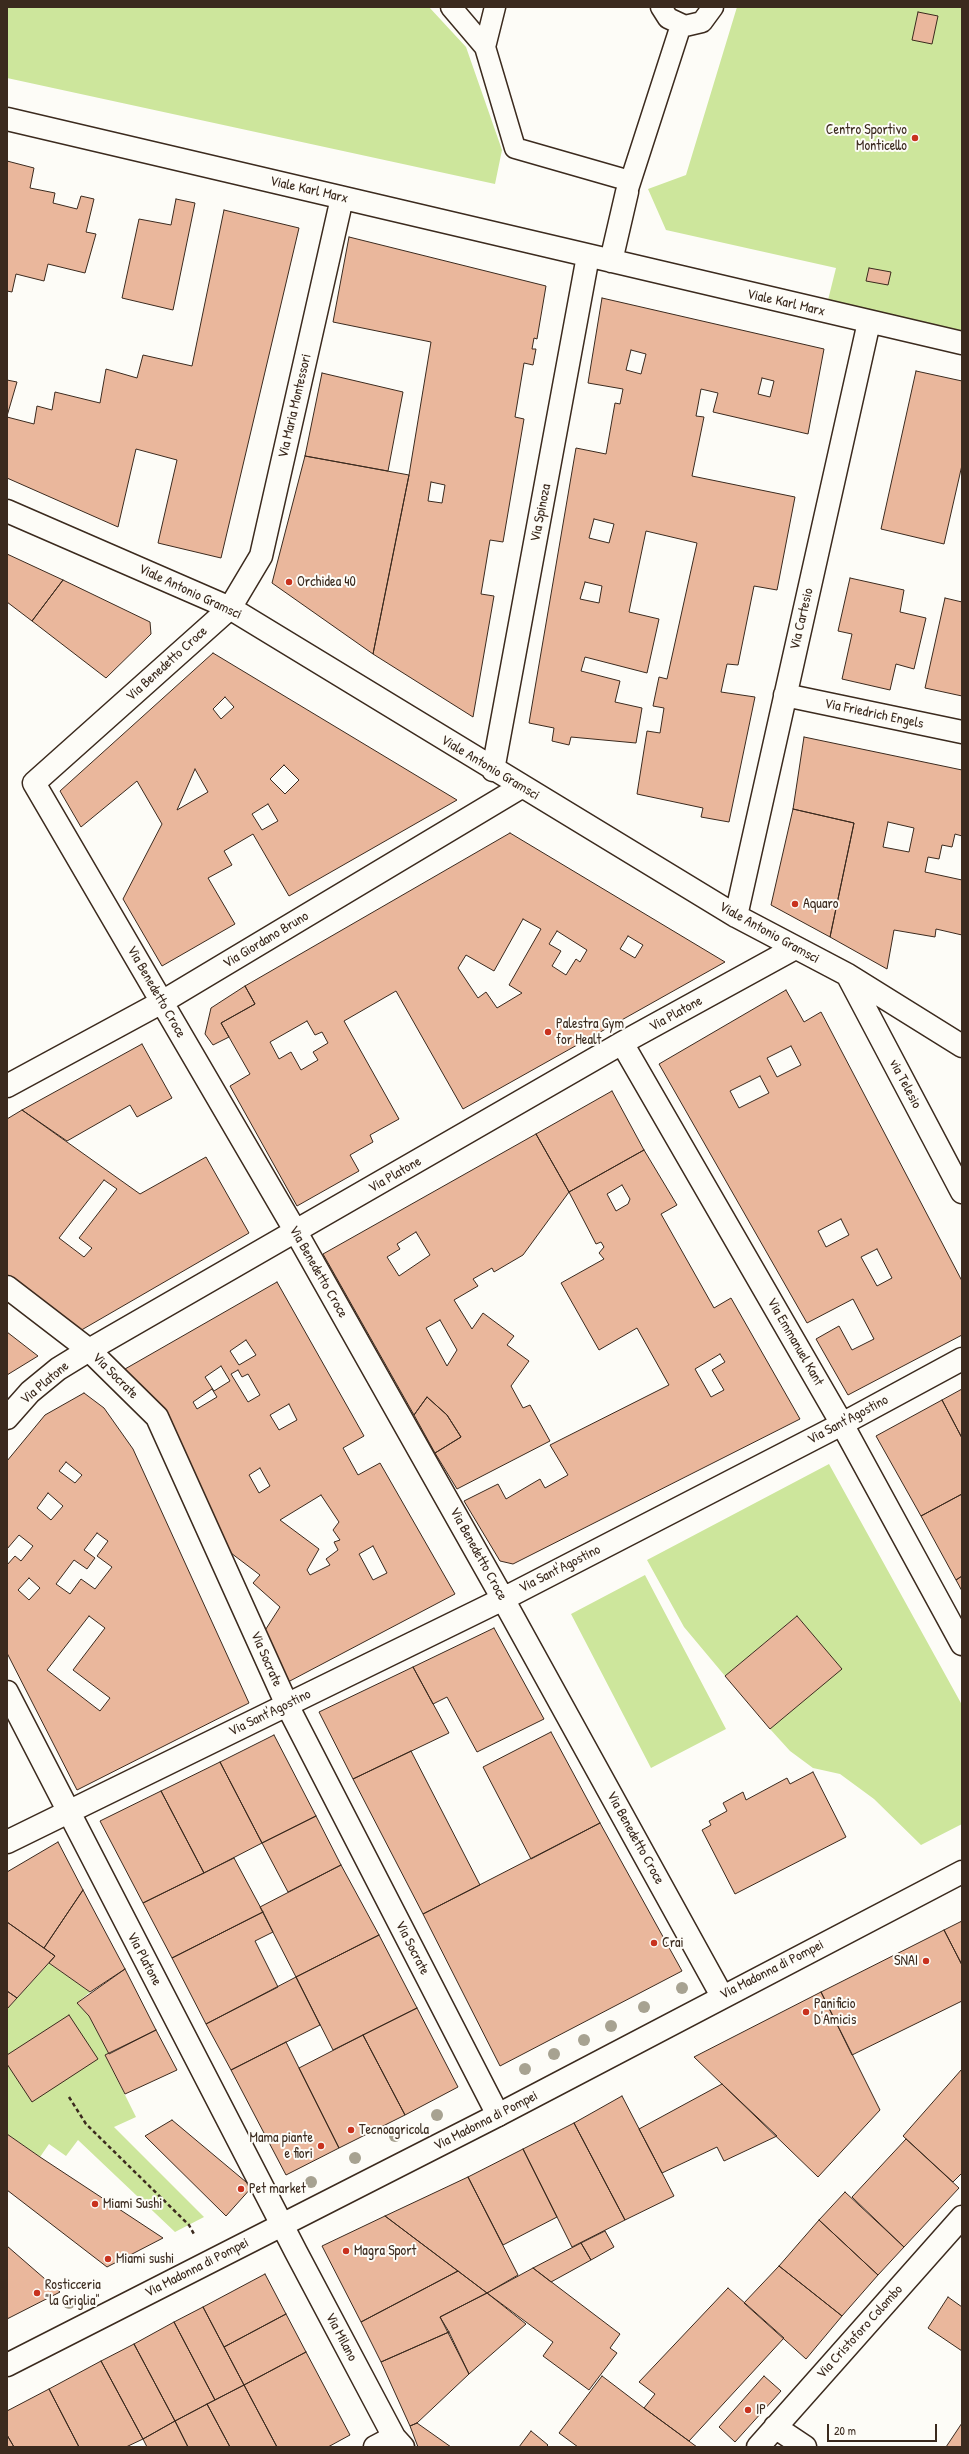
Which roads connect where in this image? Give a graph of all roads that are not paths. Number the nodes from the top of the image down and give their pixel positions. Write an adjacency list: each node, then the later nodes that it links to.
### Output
1 (451, 7): 6 (lane)
2 (495, 7): 6 (lane)
3 (661, 7): 5 (lane)
4 (713, 7): 5 (lane)
5 (680, 25): 8 (lane)
6 (485, 47): 8 (lane)
7 (7, 119): 9 (street, Viale Karl Marx)
8 (628, 187): 11 (street)
9 (342, 198): 10 (street, Viale Karl Marx); 15 (street, Via Maria Montessori)
10 (588, 256): 11 (street, Viale Karl Marx); 18 (street, Via Spinoza)
11 (611, 261): 12 (street, Viale Karl Marx)
12 (869, 322): 13 (street, Viale Karl Marx); 16 (street, Via Cartesio)
13 (962, 343)
14 (7, 511): 15 (street, Viale Antonio Gramsci)
15 (230, 608): 18 (street, Viale Antonio Gramsci); 23 (street, Via Benedetto Croce)
16 (785, 695): 17 (street, Via Friedrich Engels); 20 (street, Via Cartesio)
17 (962, 732)
18 (493, 770): 19 (street, Viale Antonio Gramsci)
19 (521, 787): 20 (street, Viale Antonio Gramsci); 23 (street, Via Giordano Bruno)
20 (736, 916): 21 (street, Viale Antonio Gramsci)
21 (795, 948): 22 (street, Viale Antonio Gramsci); 24 (street, Via Platone)
22 (848, 975): 25 (street, Viale Antonio Gramsci); 27 (street, via Telesio)
23 (162, 1002): 26 (street, Via Giordano Bruno); 28 (street, Via Benedetto Croce)
24 (622, 1043): 28 (street, Via Platone); 33 (street, Via Emmanuel Kant)
25 (962, 1046)
26 (7, 1086)
27 (962, 1192)
28 (296, 1232): 30 (street, Via Platone); 34 (street, Via Benedetto Croce)
29 (7, 1287): 30 (street, Via Socrate)
30 (89, 1350): 32 (street, Via Platone); 37 (street, Via Socrate)
31 (962, 1359): 33 (street, Via Sant'Agostino)
32 (7, 1418)
33 (842, 1424): 34 (street, Via Sant'Agostino); 35 (street, Via Emmanuel Kant)
34 (503, 1599): 37 (street, Via Sant'Agostino); 41 (street, Via Benedetto Croce)
35 (962, 1644)
36 (7, 1692): 38 (street, Via Platone)
37 (287, 1705): 38 (street, Via Sant'Agostino); 42 (street, Via Socrate)
38 (68, 1813): 39 (street, Via Sant'Agostino); 44 (street, Via Platone)
39 (7, 1842)
40 (962, 1872): 41 (street, Via Madonna di Pompei)
41 (722, 1996): 42 (street, Via Madonna di Pompei)
42 (498, 2115): 44 (street, Via Madonna di Pompei)
43 (962, 2217): 46 (street, Via Cristoforo Colombo)
44 (283, 2225): 45 (street, Via Madonna di Pompei); 47 (street, Via Milano)
45 (7, 2365)
46 (775, 2427): 49 (street, Via Cristoforo Colombo); 50 (street)
47 (398, 2442): 48 (street)
48 (375, 2447)
49 (758, 2447)
50 (805, 2447)

